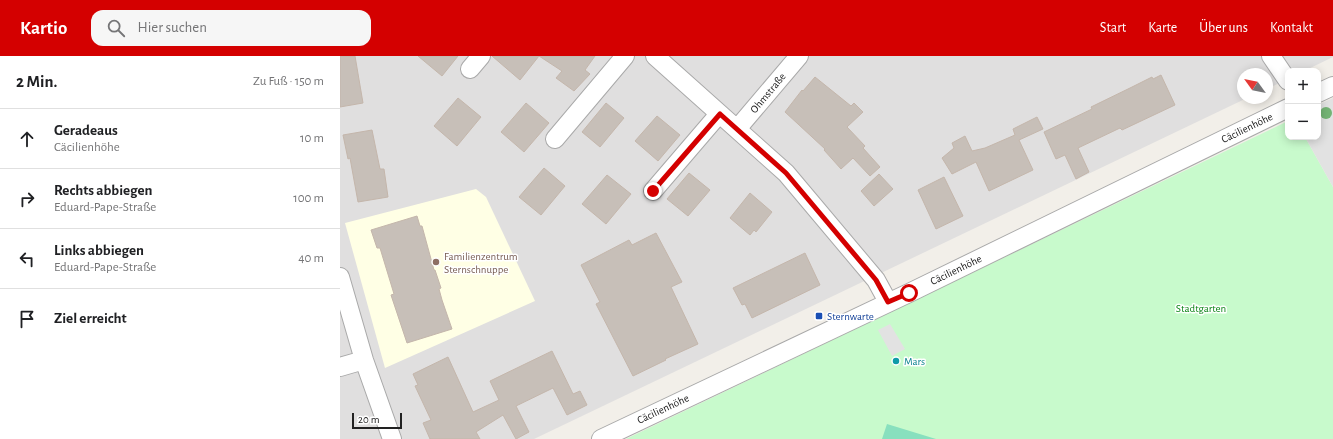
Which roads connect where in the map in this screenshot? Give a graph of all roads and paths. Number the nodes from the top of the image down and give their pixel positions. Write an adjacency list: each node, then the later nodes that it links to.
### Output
1 (625, 56): 11 (street)
2 (655, 56): 9 (street)
3 (799, 56): 10 (street, Ohmstraße)
4 (1271, 56): 5 (street)
5 (1285, 77)
6 (1333, 86): 7 (street)
7 (1321, 92)
8 (1285, 109): 14 (street, Cäcilienhöhe)
9 (720, 114): 10 (street); 12 (street)
10 (737, 129): 14 (street)
11 (555, 139)
12 (653, 191)
13 (340, 277): 15 (street)
14 (888, 302): 18 (street, Cäcilienhöhe)
15 (364, 360): 16 (street); 17 (street)
16 (340, 367)
17 (392, 439)
18 (601, 439)

